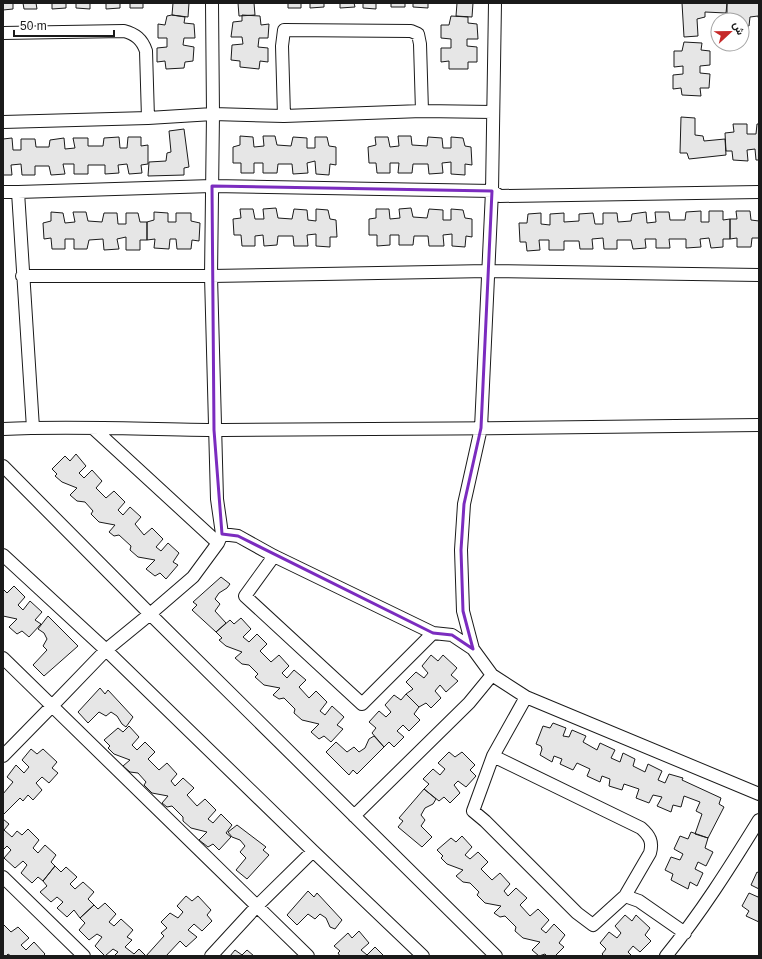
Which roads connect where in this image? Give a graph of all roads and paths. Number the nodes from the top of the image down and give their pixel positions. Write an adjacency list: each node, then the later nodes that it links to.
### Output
1 (212, 3): 6 (street)
2 (495, 3): 5 (street)
3 (3, 33): 8 (street)
4 (422, 111): 5 (street); 7 (street); 7 (street)
5 (493, 112): 11 (street)
6 (213, 114): 7 (street); 8 (street); 10 (street)
7 (284, 116)
8 (148, 118): 9 (street)
9 (3, 122)
10 (212, 186): 11 (street); 13 (street); 18 (street)
11 (492, 191): 14 (street); 15 (street)
12 (3, 192): 13 (street)
13 (18, 192): 17 (street)
14 (759, 192)
15 (488, 271): 16 (street); 18 (street); 22 (street)
16 (759, 275)
17 (22, 276): 18 (street); 20 (street)
18 (211, 276): 24 (street)
19 (759, 425): 22 (street)
20 (33, 428): 21 (street); 23 (street)
21 (93, 428): 24 (street); 26 (street)
22 (481, 428): 24 (street); 31 (street)
23 (3, 429)
24 (214, 430): 26 (street)
25 (3, 466): 29 (street)
26 (220, 538): 28 (street); 29 (street)
27 (3, 555): 32 (street)
28 (274, 556): 30 (street); 30 (street)
29 (150, 614): 32 (street); 40 (street)
30 (433, 633): 31 (street)
31 (473, 649): 34 (street)
32 (106, 650): 36 (street); 42 (street)
33 (3, 658): 36 (street)
34 (492, 675): 35 (street); 40 (street)
35 (526, 697): 38 (street); 39 (street)
36 (52, 706): 37 (street); 45 (street)
37 (3, 756)
38 (493, 756): 44 (street); 44 (street)
39 (759, 794)
40 (354, 816): 51 (street)
41 (759, 820): 46 (street)
42 (312, 851): 45 (street); 50 (street)
43 (3, 877): 47 (street)
44 (625, 896): 46 (street)
45 (257, 906): 48 (street); 49 (street)
46 (685, 933): 52 (street)
47 (84, 956)
48 (211, 956)
49 (308, 956)
50 (423, 956)
51 (496, 956)
52 (666, 956)

